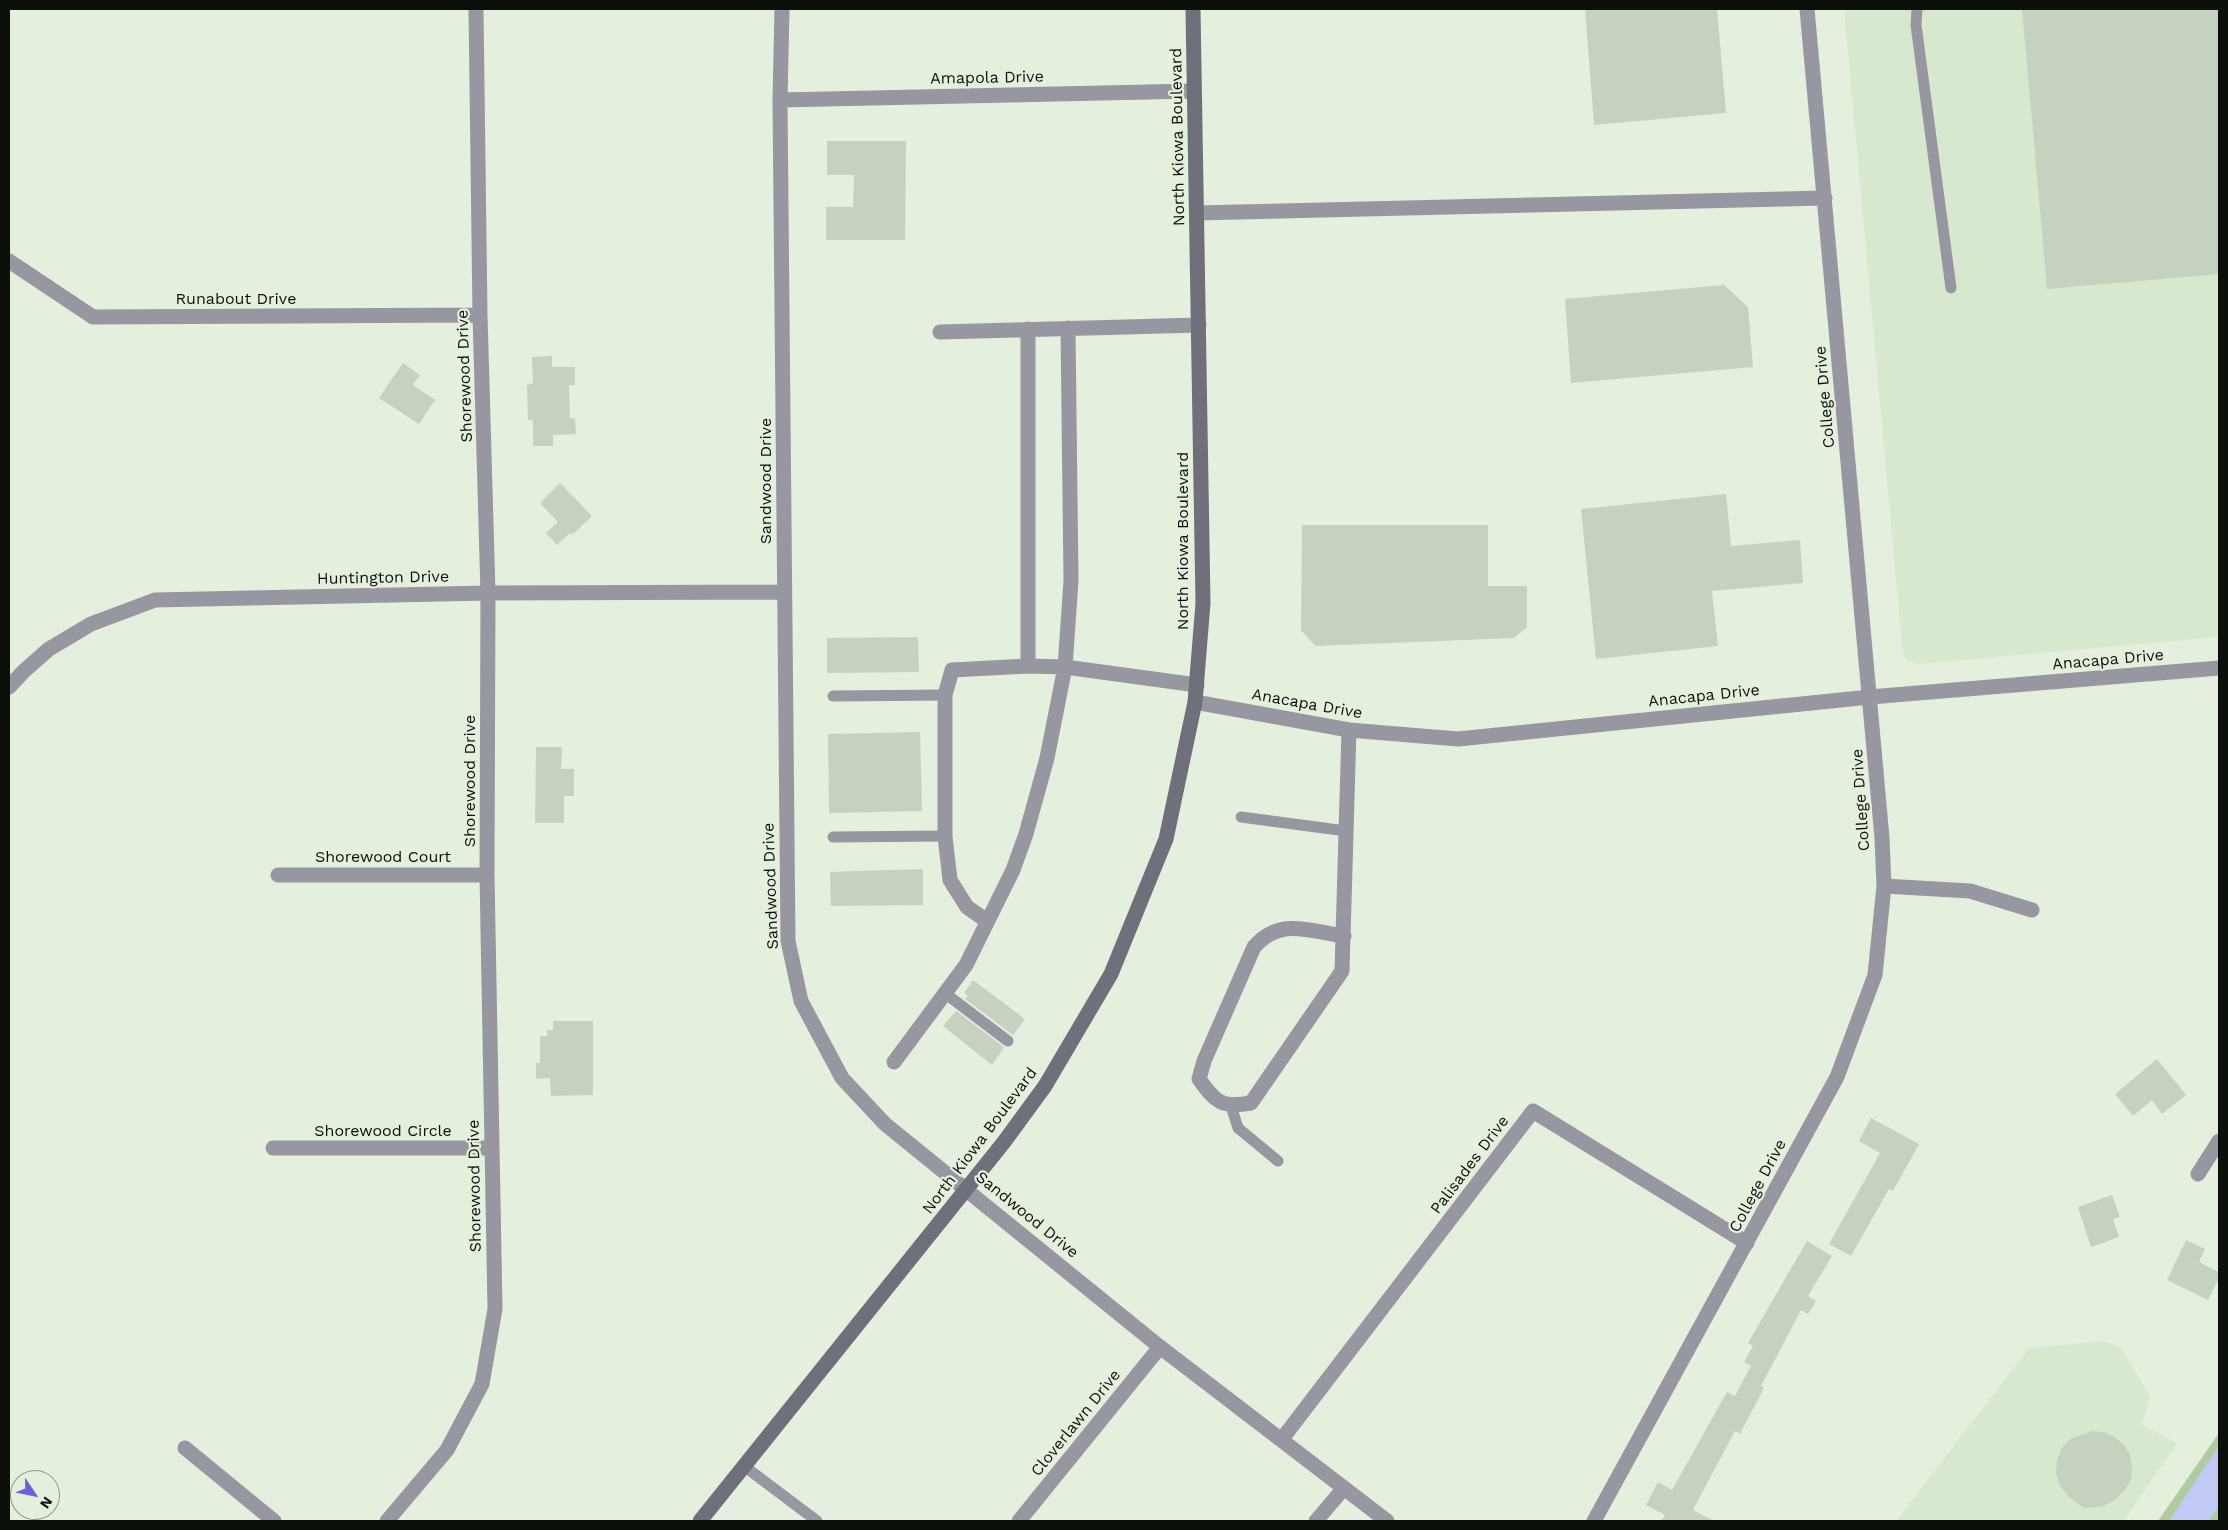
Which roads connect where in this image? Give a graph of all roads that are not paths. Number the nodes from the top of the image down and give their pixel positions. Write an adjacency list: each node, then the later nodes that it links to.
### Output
1 (476, 9): 12 (street, Shorewood Drive)
2 (782, 9): 7 (street, Sandwood Drive)
3 (1193, 9): 6 (street, North Kiowa Boulevard)
4 (1807, 9): 8 (street, College Drive)
5 (1917, 9): 11 (lane)
6 (1194, 91): 7 (street, Amapola Drive); 9 (street, North Kiowa Boulevard)
7 (780, 100): 17 (street, Sandwood Drive)
8 (1825, 198): 9 (street); 26 (street, College Drive)
9 (1197, 213): 13 (street, North Kiowa Boulevard)
10 (9, 260): 12 (street, Runabout Drive)
11 (1951, 288)
12 (480, 315): 18 (street, Shorewood Drive)
13 (1198, 325): 14 (street); 22 (street, North Kiowa Boulevard)
14 (1068, 328): 15 (street); 20 (street)
15 (1028, 329): 16 (street); 19 (street)
16 (940, 332)
17 (784, 592): 18 (street, Huntington Drive); 48 (street, Sandwood Drive)
18 (488, 593): 23 (street, Huntington Drive); 34 (street, Shorewood Drive)
19 (1028, 666): 20 (street); 24 (street)
20 (1065, 667): 22 (street); 37 (street)
21 (2219, 668): 26 (street, Anacapa Drive)
22 (1196, 685): 27 (street, North Kiowa Boulevard)
23 (9, 687)
24 (945, 695): 25 (lane); 31 (street)
25 (833, 696)
26 (1870, 697): 28 (street, Anacapa Drive); 35 (street, College Drive)
27 (1195, 702): 28 (street, Anacapa Drive); 48 (street, North Kiowa Boulevard)
28 (1349, 730): 30 (street)
29 (1241, 817): 30 (lane)
30 (1346, 831): 38 (street)
31 (946, 836): 32 (lane); 37 (street)
32 (833, 837)
33 (278, 875): 34 (street, Shorewood Court)
34 (487, 875): 45 (street, Shorewood Drive)
35 (1884, 886): 36 (street); 49 (street, College Drive)
36 (2032, 910)
37 (987, 921): 39 (street)
38 (1344, 936): 42 (street); 42 (street)
39 (946, 994): 40 (lane); 41 (street)
40 (1008, 1041)
41 (894, 1062)
42 (1231, 1106): 46 (lane)
43 (2219, 1141): 47 (street)
44 (273, 1148): 45 (street, Shorewood Circle)
45 (492, 1148): 56 (street, Shorewood Drive)
46 (1278, 1161)
47 (2198, 1174)
48 (967, 1189): 50 (street, Sandwood Drive); 53 (street, North Kiowa Boulevard)
49 (1747, 1243): 51 (street, Palisades Drive); 62 (street, College Drive)
50 (1160, 1346): 51 (street, Sandwood Drive); 59 (street, Cloverlawn Drive)
51 (1282, 1439): 54 (street, Sandwood Drive)
52 (185, 1448): 55 (street)
53 (744, 1466): 57 (street, North Kiowa Boulevard); 58 (lane)
54 (1344, 1488): 60 (street); 61 (street, Sandwood Drive)
55 (274, 1521)
56 (387, 1521)
57 (700, 1521)
58 (817, 1521)
59 (1019, 1521)
60 (1316, 1521)
61 (1387, 1521)
62 (1594, 1521)

